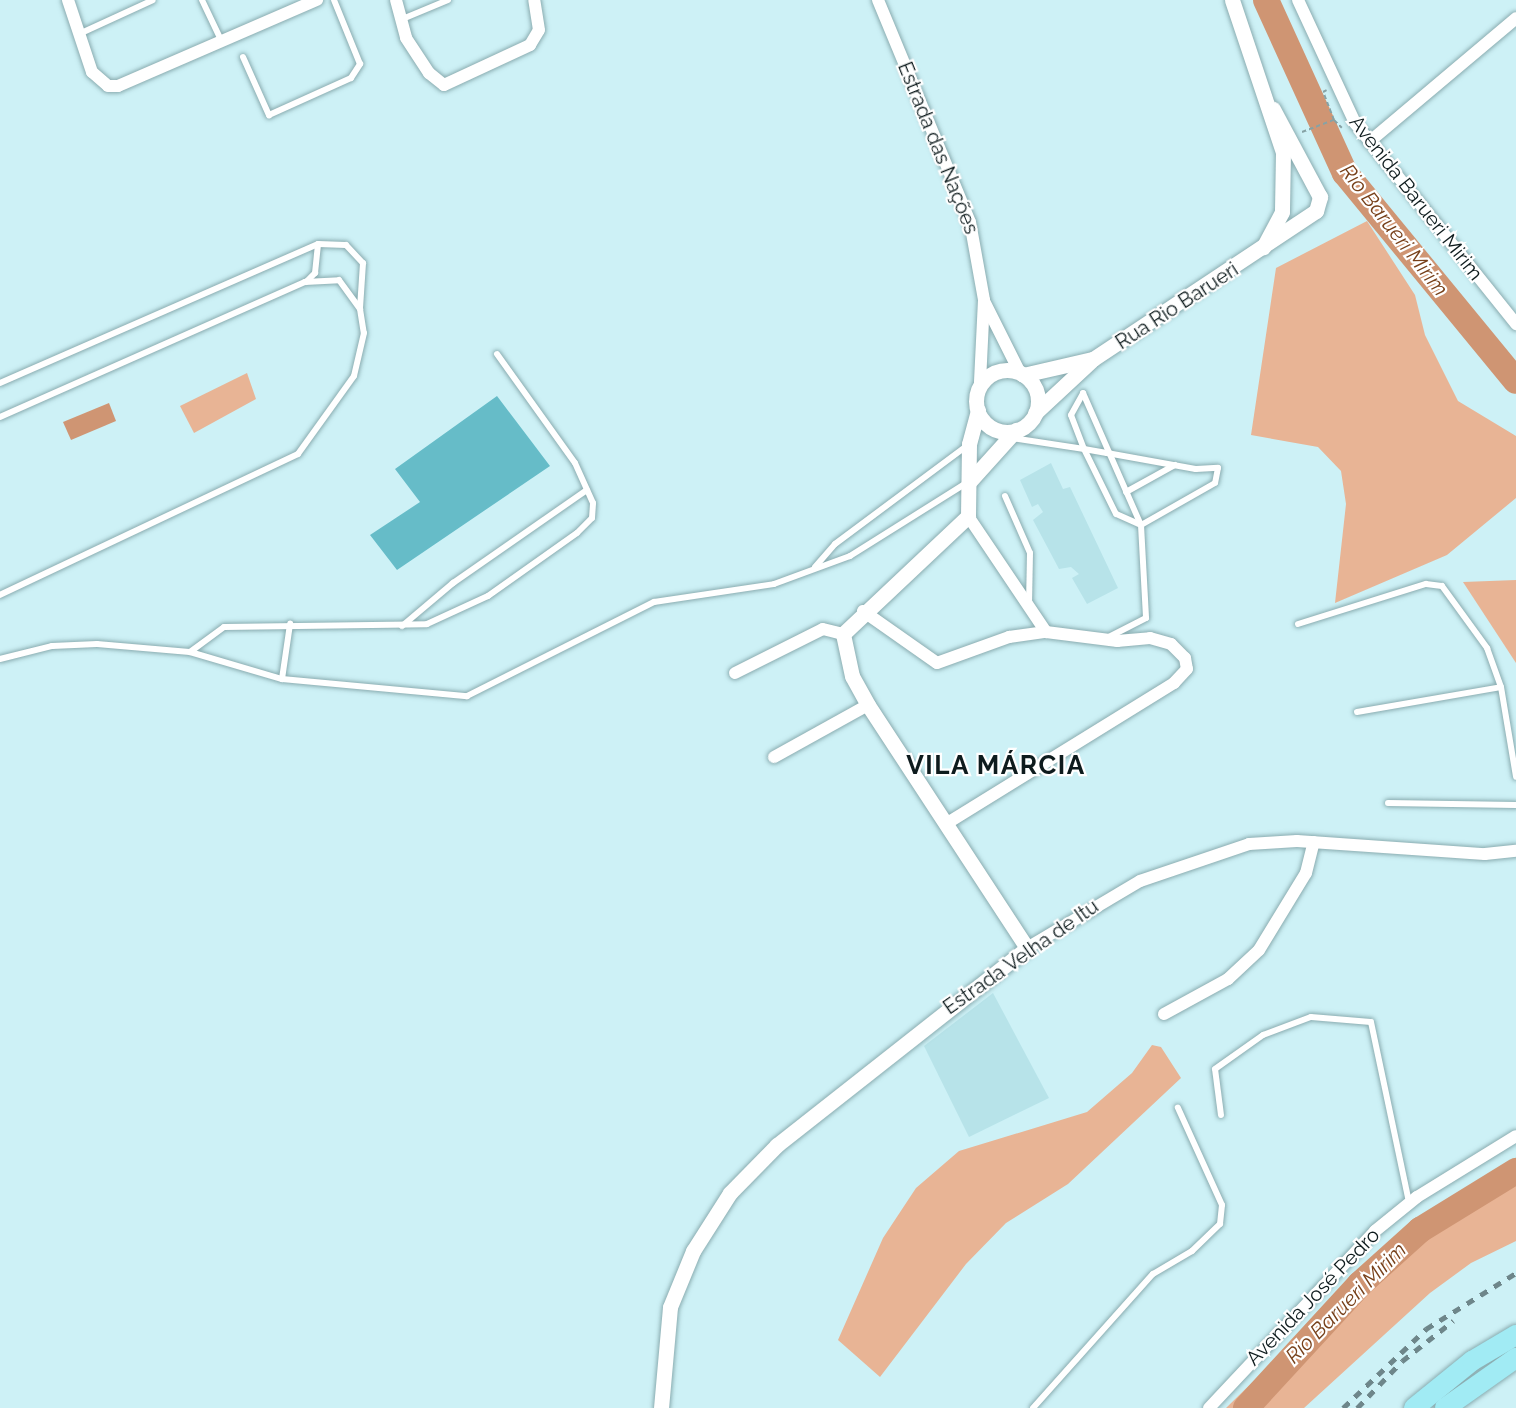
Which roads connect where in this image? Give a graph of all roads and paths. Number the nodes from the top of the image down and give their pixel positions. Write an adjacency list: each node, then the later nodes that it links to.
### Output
1 (68, 0): 14 (street)
2 (153, 0): 14 (lane)
3 (202, 0): 15 (lane)
4 (317, 0): 15 (street)
5 (334, 0): 16 (lane)
6 (396, 0): 13 (street)
7 (448, 0): 13 (lane)
8 (534, 0): 13 (street)
9 (878, 0): 26 (street, Estrada das Nações)
10 (1232, 0): 18 (street)
11 (1298, 0): 22 (street, Avenida Barueri Mirim)
12 (1516, 18): 22 (street)
13 (399, 21)
14 (79, 34): 15 (street)
15 (220, 40)
16 (243, 57)
17 (1323, 92): 19 (path)
18 (1273, 109): 24 (street); 24 (street)
19 (1334, 120): 20 (path); 21 (path)
20 (1298, 124)
21 (1338, 127)
22 (1369, 142): 28 (street, Avenida Barueri Mirim)
23 (318, 244): 25 (lane); 27 (lane); 32 (lane)
24 (1260, 252): 30 (street, Rua Rio Barueri)
25 (305, 282): 27 (lane); 36 (lane)
26 (984, 300): 31 (street, Estrada das Nações); 33 (street, Estrada das Nações)
27 (360, 309): 49 (lane)
28 (1516, 324)
29 (497, 354): 43 (lane)
30 (1093, 359): 31 (street, Rua Rio Barueri); 35 (street, Rua Rio Barueri)
31 (1022, 374): 33 (street); 35 (street)
32 (0, 383)
33 (980, 383): 34 (street)
34 (978, 410): 37 (street); 38 (street)
35 (1035, 413): 37 (street)
36 (0, 417)
37 (1013, 434): 39 (lane); 42 (street)
38 (969, 444): 42 (street); 48 (lane)
39 (1084, 449): 40 (lane); 40 (lane); 47 (lane)
40 (1107, 453): 41 (lane); 44 (lane)
41 (1175, 465): 44 (lane); 47 (lane)
42 (970, 481): 46 (street); 48 (lane)
43 (587, 490): 54 (lane); 54 (lane)
44 (1126, 492): 47 (lane)
45 (1005, 496): 50 (lane)
46 (968, 516): 50 (street); 51 (street)
47 (1142, 525): 57 (lane)
48 (812, 570): 61 (lane)
49 (0, 595)
50 (1028, 609): 55 (street)
51 (863, 611): 55 (street); 56 (street)
52 (290, 624): 54 (lane); 58 (lane); 61 (lane)
53 (1298, 624): 62 (lane)
54 (402, 626)
55 (1046, 633): 57 (street)
56 (843, 634): 60 (street); 63 (street)
57 (1104, 639): 69 (street)
58 (190, 652): 59 (lane); 61 (lane)
59 (0, 658)
60 (735, 673)
61 (282, 679)
62 (1501, 687): 64 (lane); 66 (lane)
63 (868, 705): 65 (street); 69 (street)
64 (1358, 712)
65 (774, 757)
66 (1516, 777)
67 (1388, 803): 68 (lane)
68 (1516, 805)
69 (947, 823): 72 (street)
70 (1314, 842): 71 (street, Estrada Velha de Itu); 72 (street, Estrada Velha de Itu); 73 (street)
71 (1516, 850)
72 (1027, 948): 80 (street, Estrada Velha de Itu)
73 (1164, 1014)
74 (1178, 1108): 81 (lane)
75 (1221, 1115): 77 (lane)
76 (1516, 1136): 77 (street, Avenida José Pedro)
77 (1409, 1203): 82 (street, Avenida José Pedro)
78 (1516, 1335): 83 (main road)
79 (1516, 1358): 84 (main road)
80 (661, 1408)
81 (1033, 1408)
82 (1209, 1408)
83 (1414, 1408)
84 (1444, 1408)

